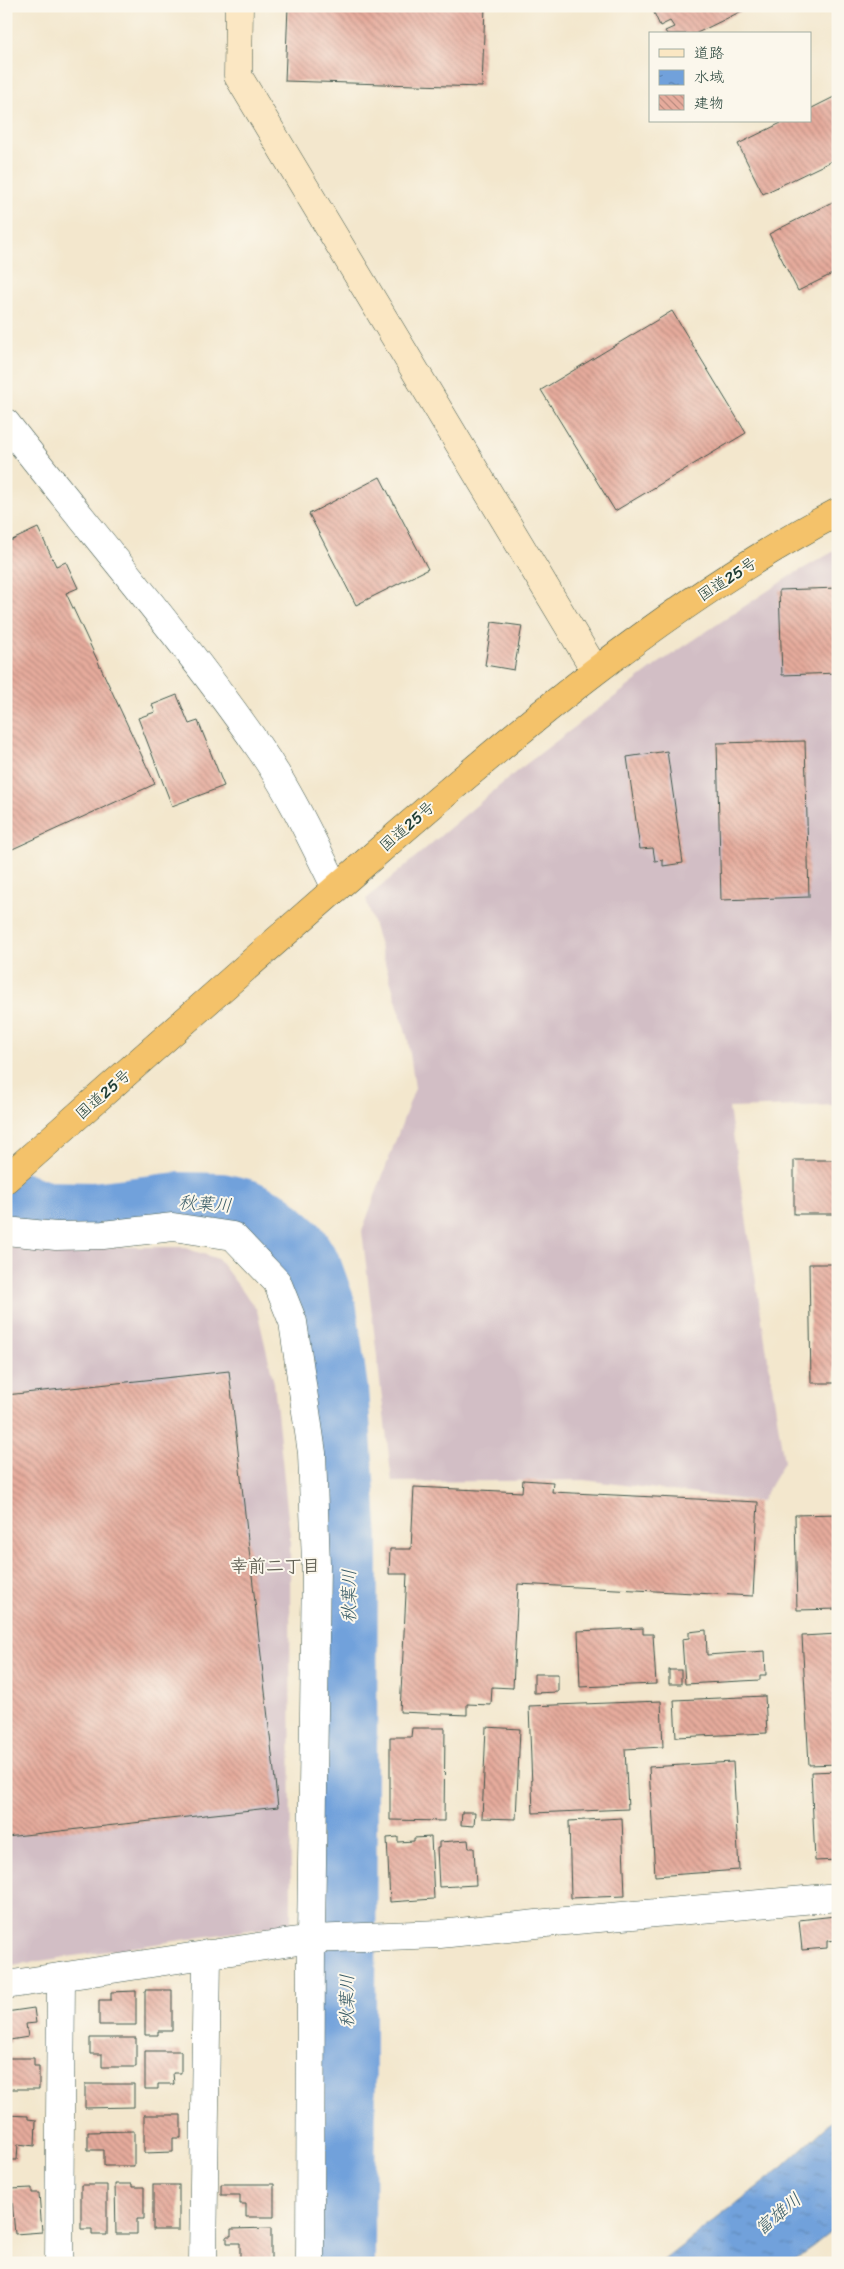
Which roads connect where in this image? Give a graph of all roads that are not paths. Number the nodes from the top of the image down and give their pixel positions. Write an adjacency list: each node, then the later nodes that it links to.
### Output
1 (240, 6): 4 (street)
2 (6, 423): 5 (street)
3 (838, 512): 4 (highway, 国道25号)
4 (595, 670): 5 (highway, 国道25号)
5 (336, 888): 6 (highway, 国道25号)
6 (14, 1173)
7 (6, 1231): 9 (street)
8 (838, 1897): 9 (street)
9 (311, 1939): 10 (street); 15 (street)
10 (207, 1954): 11 (street); 14 (street)
11 (61, 1977): 12 (street); 13 (street)
12 (6, 1985)
13 (59, 2263)
14 (202, 2263)
15 (310, 2263)

